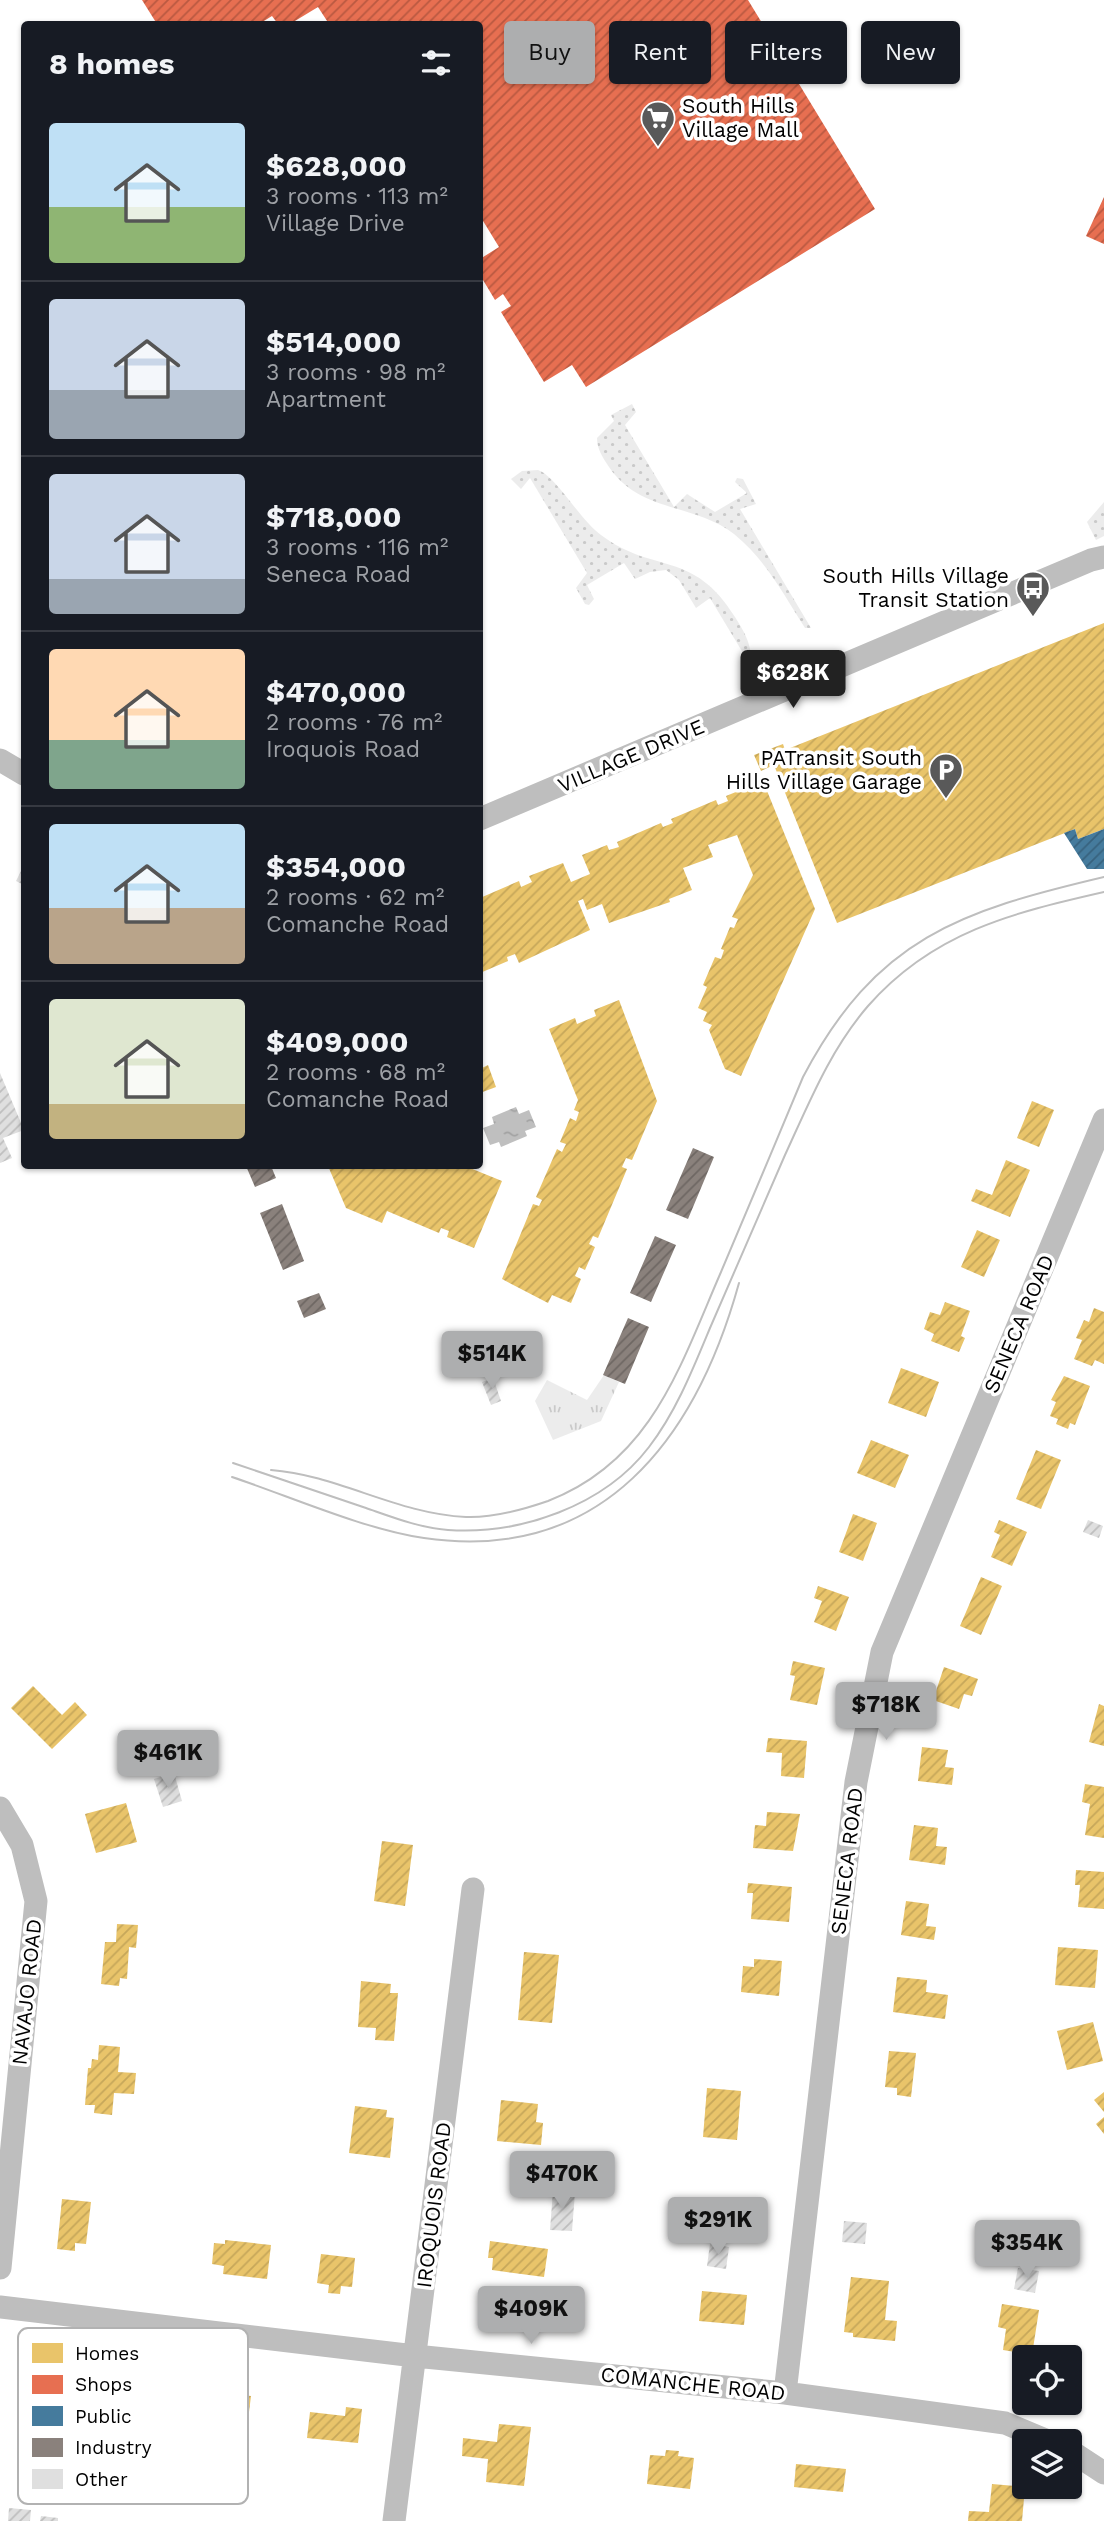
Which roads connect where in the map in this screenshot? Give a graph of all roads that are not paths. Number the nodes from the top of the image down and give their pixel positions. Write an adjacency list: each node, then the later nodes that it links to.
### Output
1 (1100, 555): 4 (street, VILLAGE DRIVE)
2 (0, 760): 3 (street)
3 (21, 773)
4 (483, 818)
5 (1104, 1120): 13 (street, SENECA ROAD)
6 (0, 1808): 8 (street, NAVAJO ROAD)
7 (473, 1889): 12 (street, IROQUOIS ROAD)
8 (0, 2268)
9 (0, 2307): 10 (street, COMANCHE ROAD)
10 (178, 2328)
11 (248, 2336): 12 (street, COMANCHE ROAD)
12 (415, 2356): 13 (street, COMANCHE ROAD); 17 (street, IROQUOIS ROAD)
13 (785, 2393): 14 (street, COMANCHE ROAD)
14 (1019, 2429)
15 (1082, 2459): 16 (street)
16 (1104, 2473)
17 (394, 2521)

